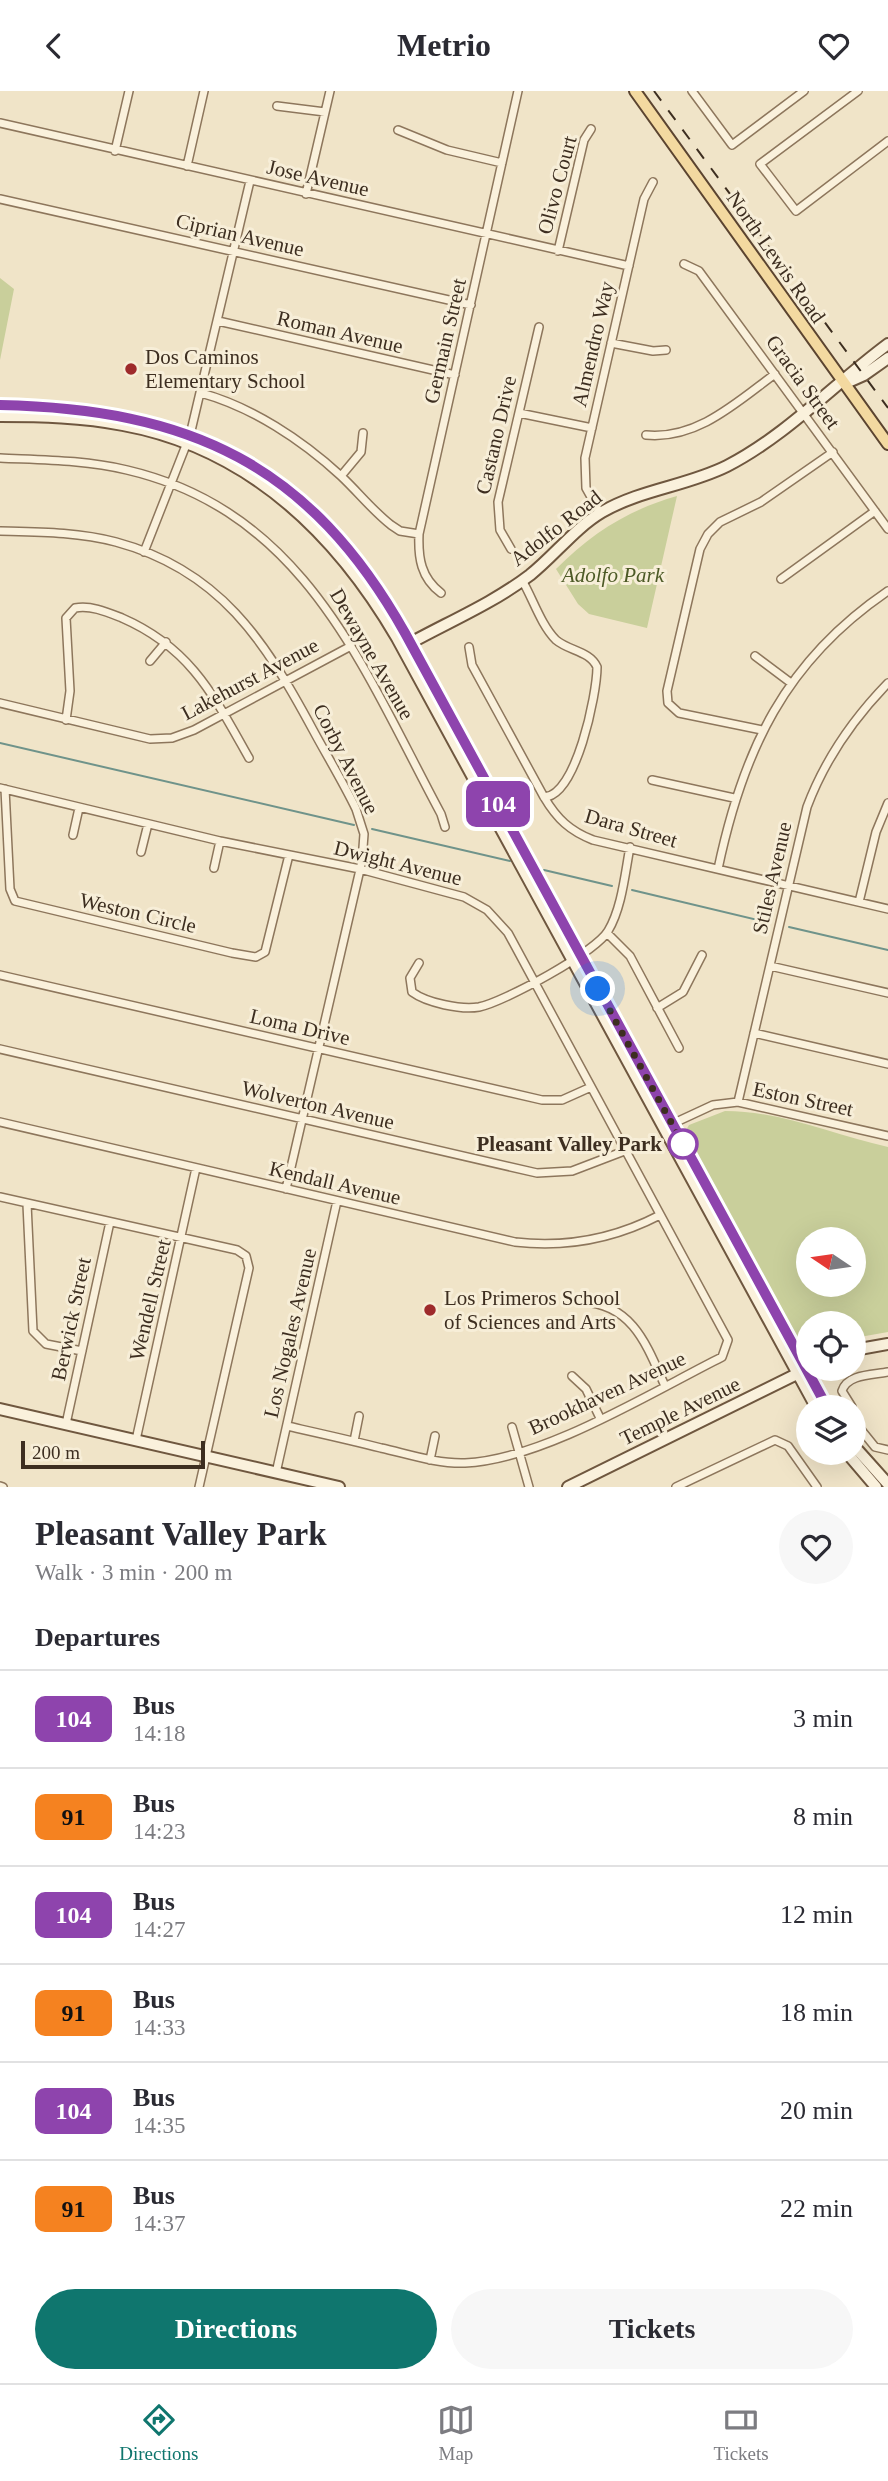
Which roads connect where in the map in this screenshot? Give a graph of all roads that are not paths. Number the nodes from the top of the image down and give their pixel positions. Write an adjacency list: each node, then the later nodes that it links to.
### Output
1 (129, 91): 15 (street)
2 (204, 91): 17 (street)
3 (330, 91): 10 (street)
4 (635, 91): 36 (main road, North Lewis Road)
5 (692, 91): 6 (street)
6 (804, 91)
7 (858, 91): 14 (street)
8 (515, 92): 16 (street, Germain Street)
9 (276, 106): 10 (street)
10 (325, 112): 20 (street)
11 (0, 123): 15 (street, Jose Avenue)
12 (591, 129): 24 (street, Olivo Court)
13 (398, 130): 16 (street)
14 (888, 141)
15 (115, 151): 17 (street, Jose Avenue)
16 (502, 163): 22 (street, Germain Street)
17 (187, 166): 18 (street, Jose Avenue)
18 (250, 181): 20 (street, Jose Avenue); 23 (street)
19 (653, 182): 26 (street, Almendro Way)
20 (306, 194): 22 (street, Jose Avenue)
21 (0, 199): 23 (street, Ciprian Avenue)
22 (487, 235): 24 (street, Jose Avenue); 27 (street, Germain Street)
23 (234, 251): 27 (street, Ciprian Avenue); 28 (street)
24 (558, 251): 26 (street, Jose Avenue)
25 (684, 264): 34 (street, Gracia Street)
26 (629, 266): 30 (street, Almendro Way)
27 (471, 305): 35 (street, Germain Street)
28 (218, 321): 35 (street, Roman Avenue); 37 (street)
29 (539, 327): 39 (street, Castano Drive)
30 (611, 343): 32 (street); 42 (street, Almendro Way)
31 (888, 344): 36 (main road, Adolfo Road)
32 (667, 350)
33 (888, 358): 36 (main road, Adolfo Road)
34 (775, 374): 40 (street, Gracia Street); 44 (street)
35 (455, 375): 55 (street, Germain Street)
36 (843, 384): 40 (main road, Adolfo Road); 46 (main road, North Lewis Road)
37 (201, 393): 45 (street); 49 (street)
38 (0, 405): 45 (main road)
39 (519, 413): 42 (street); 56 (street, Castano Drive)
40 (804, 413): 47 (street, Gracia Street); 52 (main road, Adolfo Road)
41 (0, 416): 45 (main road)
42 (592, 428): 52 (street, Almendro Way)
43 (363, 433): 49 (street)
44 (646, 435)
45 (189, 439): 50 (street); 63 (main road)
46 (888, 444)
47 (833, 452): 51 (street, Gracia Street); 74 (street)
48 (0, 458): 50 (street, Dewayne Avenue)
49 (341, 475): 55 (street)
50 (172, 483): 57 (street); 64 (street, Dewayne Avenue)
51 (874, 511): 53 (street, Gracia Street); 58 (street)
52 (600, 513): 59 (main road, Adolfo Road)
53 (888, 529)
54 (0, 530): 57 (street, Corby Avenue)
55 (419, 534): 61 (street, Germain Street)
56 (510, 549)
57 (144, 552): 68 (street, Corby Avenue)
58 (781, 579)
59 (522, 580): 63 (main road, Adolfo Road); 78 (street)
60 (888, 591): 69 (street)
61 (441, 593)
62 (166, 642): 67 (street); 72 (street); 73 (street)
63 (406, 645): 97 (main road)
64 (351, 646): 68 (street, Lakehurst Avenue); 83 (street, Dewayne Avenue)
65 (469, 647): 78 (street, Dara Street)
66 (755, 656): 69 (street)
67 (150, 661)
68 (286, 680): 72 (street, Lakehurst Avenue); 90 (street, Corby Avenue)
69 (790, 683): 74 (street)
70 (888, 683): 92 (street, Stiles Avenue)
71 (0, 703): 73 (street, Lakehurst Avenue)
72 (224, 714): 73 (street, Lakehurst Avenue); 75 (street)
73 (66, 720)
74 (762, 730): 79 (street)
75 (249, 758)
76 (652, 780): 79 (street)
77 (2, 789): 81 (street, Dwight Avenue); 88 (street, Weston Circle)
78 (544, 797): 86 (street, Dara Street)
79 (734, 798): 91 (street)
80 (888, 803): 93 (street)
81 (79, 809): 82 (street, Dwight Avenue); 84 (street)
82 (148, 824): 85 (street, Dwight Avenue); 87 (street)
83 (445, 827)
84 (73, 835)
85 (220, 841): 88 (street, Dwight Avenue); 89 (street)
86 (630, 847): 91 (street, Dara Street); 95 (street)
87 (141, 852)
88 (289, 855): 90 (street, Dwight Avenue)
89 (214, 868)
90 (360, 869): 101 (street, Dwight Avenue); 107 (street, Corby Avenue)
91 (718, 869): 92 (street, Dara Street)
92 (789, 886): 93 (street, Dara Street); 99 (street, Stiles Avenue)
93 (859, 902): 94 (street, Dara Street)
94 (888, 909)
95 (607, 933): 97 (street); 103 (street)
96 (702, 954): 103 (street)
97 (576, 958): 101 (street); 113 (main road)
98 (419, 963): 101 (street)
99 (770, 966): 102 (street); 104 (street, Stiles Avenue)
100 (0, 975): 107 (street, Loma Drive)
101 (534, 982): 109 (street, Dwight Avenue)
102 (888, 993)
103 (657, 1008): 105 (street)
104 (754, 1033): 108 (street); 110 (street, Stiles Avenue)
105 (679, 1048)
106 (0, 1049): 111 (street, Wolverton Avenue)
107 (318, 1049): 109 (street, Loma Drive); 111 (street, Corby Avenue)
108 (888, 1064)
109 (591, 1087): 115 (street, Dwight Avenue)
110 (738, 1102): 113 (street, Eston Street); 114 (street, Eston Street)
111 (302, 1118): 115 (street, Wolverton Avenue); 117 (street, Corby Avenue)
112 (0, 1122): 116 (street, Kendall Avenue)
113 (668, 1126): 129 (main road)
114 (888, 1136)
115 (627, 1150): 121 (street, Dwight Avenue)
116 (196, 1168): 117 (street, Kendall Avenue); 123 (street, Wendell Street)
117 (286, 1189): 119 (street, Kendall Avenue)
118 (0, 1197): 120 (street)
119 (337, 1201): 121 (street, Kendall Avenue); 139 (street, Los Nogales Avenue)
120 (27, 1203): 122 (street); 128 (street)
121 (660, 1215): 126 (street, Dwight Avenue)
122 (110, 1222): 123 (street); 128 (street, Berwick Street)
123 (181, 1239): 143 (street, Wendell Street); 147 (street)
124 (582, 1302): 133 (street)
125 (888, 1344): 127 (main road)
126 (728, 1346): 133 (street, Brookhaven Avenue)
127 (866, 1348)
128 (82, 1351): 138 (street, Berwick Street)
129 (796, 1357)
130 (888, 1372): 134 (street)
131 (796, 1375): 156 (main road, Temple Avenue)
132 (572, 1376): 137 (street)
133 (665, 1386): 137 (street, Brookhaven Avenue)
134 (844, 1395)
135 (0, 1409): 138 (main road)
136 (359, 1416): 144 (street)
137 (600, 1418): 146 (street, Brookhaven Avenue)
138 (66, 1424): 143 (main road)
139 (287, 1426): 144 (street, Brookhaven Avenue); 151 (street, Los Nogales Avenue)
140 (512, 1427): 146 (street)
141 (866, 1435): 145 (street)
142 (435, 1436): 149 (street)
143 (136, 1440): 147 (main road)
144 (354, 1441): 149 (street, Brookhaven Avenue)
145 (888, 1450)
146 (519, 1453): 149 (street, Brookhaven Avenue); 155 (street)
147 (206, 1457): 151 (main road); 153 (street)
148 (866, 1459): 152 (main road)
149 (430, 1460)
150 (857, 1465): 159 (main road)
151 (276, 1473): 154 (main road)
152 (888, 1484)
153 (199, 1487)
154 (339, 1487)
155 (529, 1487)
156 (568, 1487)
157 (676, 1487): 158 (street)
158 (817, 1487)
159 (876, 1487)

